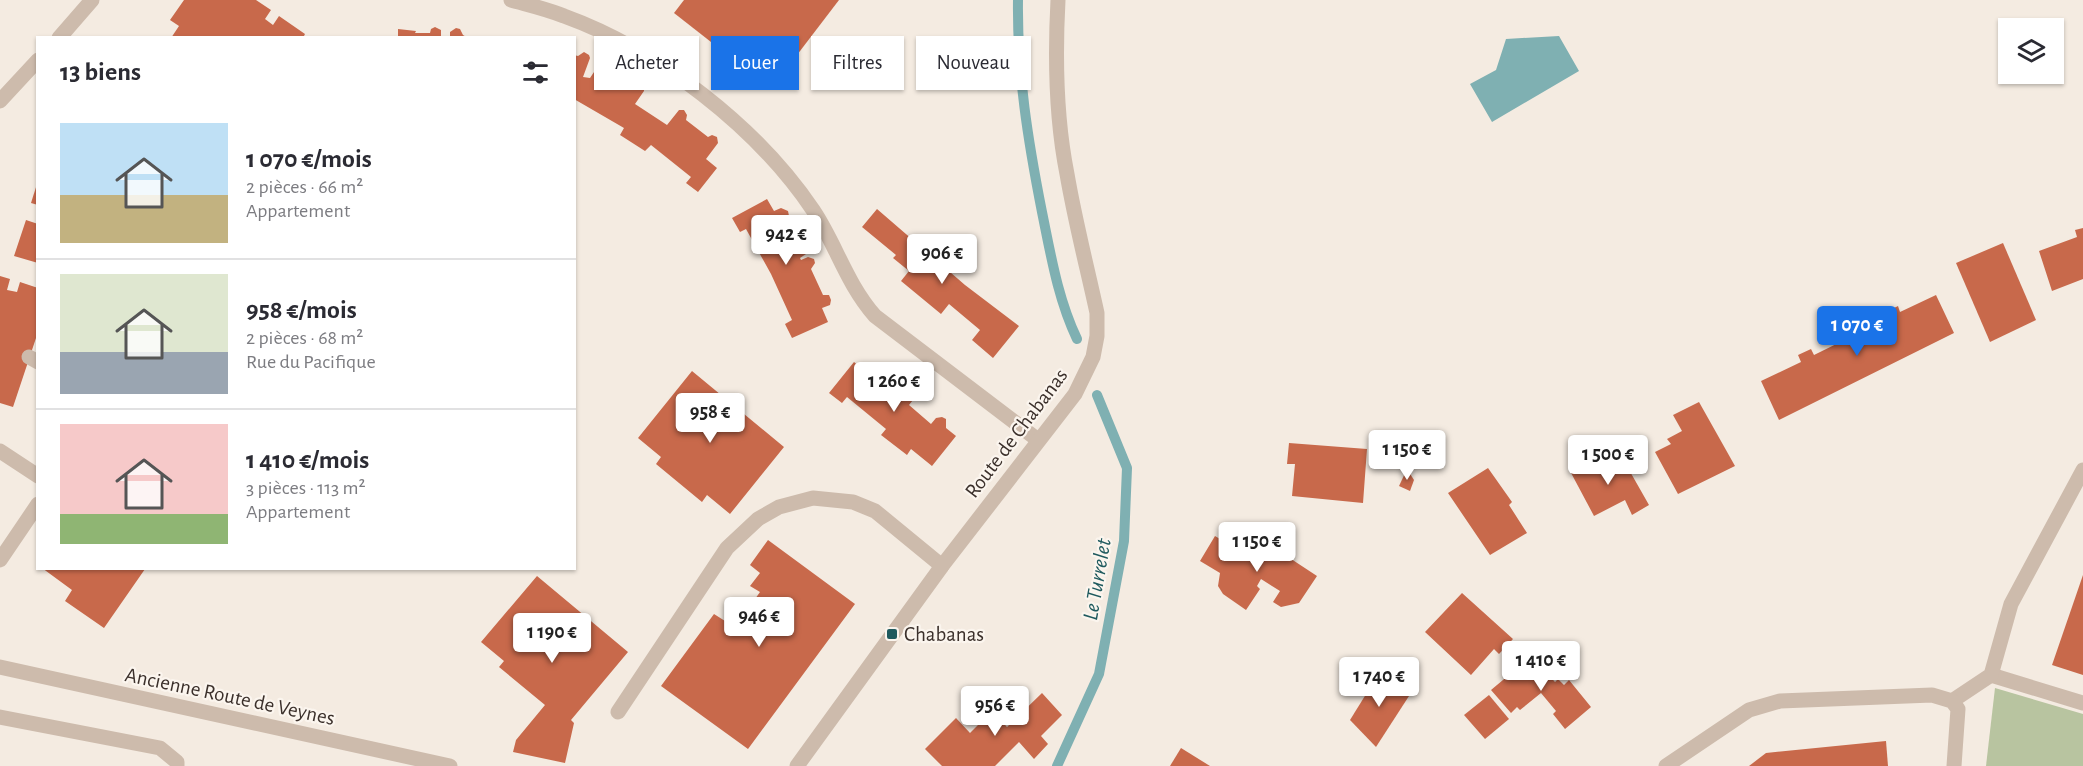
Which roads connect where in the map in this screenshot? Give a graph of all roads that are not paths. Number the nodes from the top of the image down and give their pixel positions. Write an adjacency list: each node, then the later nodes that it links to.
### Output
1 (92, 0): 4 (street)
2 (511, 0): 7 (street)
3 (1058, 0): 7 (street, Route de Chabanas)
4 (61, 36)
5 (36, 62): 6 (street)
6 (0, 101)
7 (1038, 440): 13 (street, Route de Chabanas)
8 (0, 451): 10 (street)
9 (2083, 470): 15 (street)
10 (36, 475)
11 (36, 507): 12 (street)
12 (0, 560)
13 (942, 566): 18 (street); 22 (street, Route de Chabanas)
14 (0, 667): 21 (street, Ancienne Route de Veynes)
15 (1991, 675): 16 (street); 17 (street)
16 (1952, 701): 23 (street); 24 (street)
17 (2083, 703)
18 (618, 712)
19 (0, 717): 20 (street)
20 (177, 766)
21 (450, 766)
22 (797, 766)
23 (1666, 766)
24 (1954, 766)

